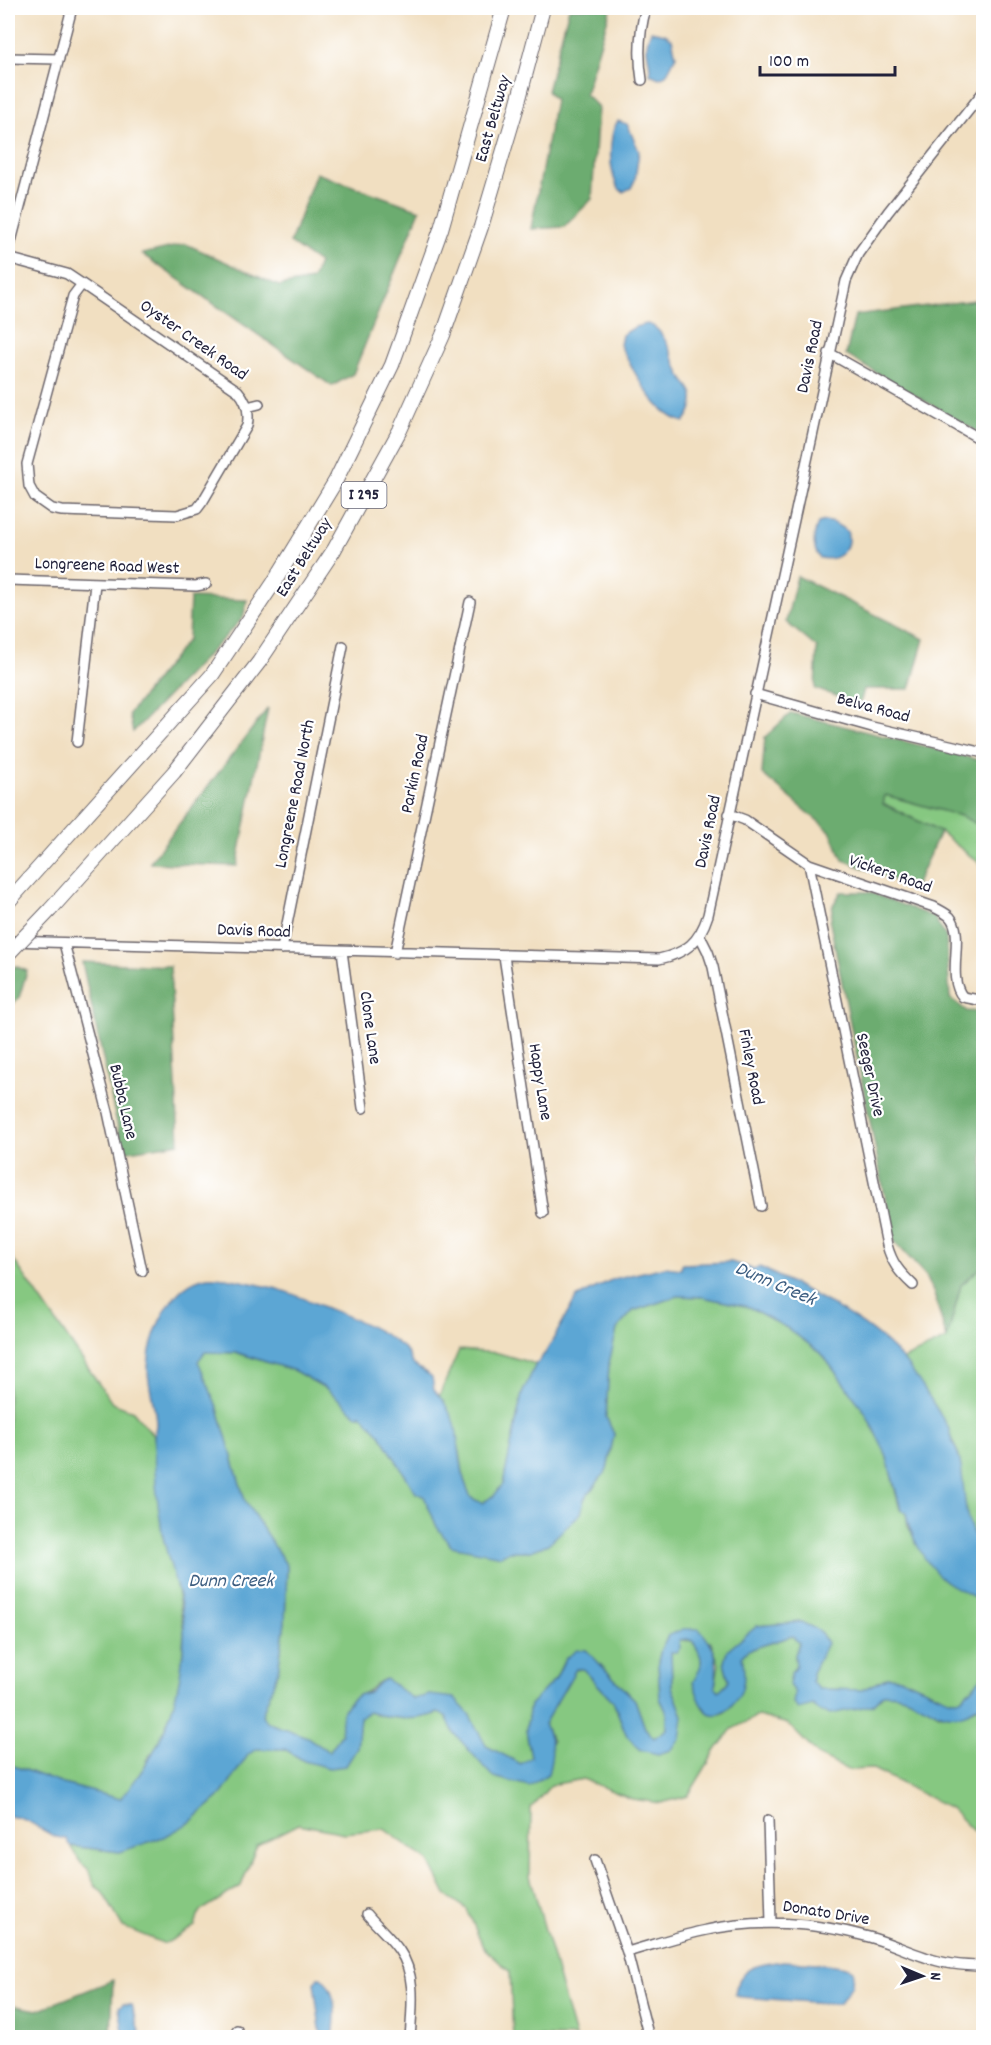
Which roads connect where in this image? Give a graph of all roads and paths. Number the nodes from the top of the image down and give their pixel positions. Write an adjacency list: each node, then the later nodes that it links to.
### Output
1 (72, 8): 6 (street)
2 (504, 8): 28 (highway, East Beltway / I 295)
3 (543, 8): 35 (highway, East Beltway / I 295, bridge)
4 (646, 8): 7 (street)
5 (8, 58): 6 (street)
6 (59, 59): 9 (street)
7 (642, 80)
8 (984, 91): 12 (street, Davis Road)
9 (8, 253)
10 (8, 258): 11 (street, Oyster Creek Road)
11 (82, 284): 14 (street, Oyster Creek Road); 16 (street)
12 (829, 353): 15 (street); 23 (street, Davis Road)
13 (259, 404): 14 (street)
14 (247, 407): 16 (street, Oyster Creek Road)
15 (984, 441)
16 (35, 497): 17 (street)
17 (26, 502)
18 (8, 580): 19 (street, Longreene Road West)
19 (95, 584): 20 (street, Longreene Road West); 24 (street)
20 (206, 584)
21 (470, 602): 34 (street, Parkin Road)
22 (343, 646): 32 (street, Longreene Road North)
23 (755, 694): 25 (street, Belva Road); 26 (street, Davis Road)
24 (77, 742)
25 (984, 753)
26 (729, 814): 27 (street, Vickers Road); 29 (street, Davis Road)
27 (809, 864): 37 (street, Vickers Road); 42 (street, Seeger Drive)
28 (8, 902)
29 (699, 936): 36 (street, Davis Road); 39 (street, Finley Road)
30 (8, 941): 31 (street, Davis Road)
31 (64, 943): 32 (street, Davis Road); 41 (street, Bubba Lane)
32 (282, 950): 33 (street, Davis Road)
33 (342, 951): 34 (street, Davis Road); 38 (street, Clone Lane)
34 (395, 953): 36 (street, Davis Road)
35 (8, 954)
36 (504, 956): 40 (street, Happy Lane)
37 (984, 1001)
38 (363, 1108)
39 (761, 1206)
40 (543, 1213)
41 (142, 1271)
42 (913, 1285)
43 (768, 1820): 46 (street)
44 (595, 1860): 47 (street)
45 (367, 1914): 49 (street)
46 (771, 1923): 47 (street, Donato Drive); 48 (street, Donato Drive)
47 (627, 1952): 50 (street)
48 (984, 1966)
49 (410, 2037)
50 (650, 2037)

